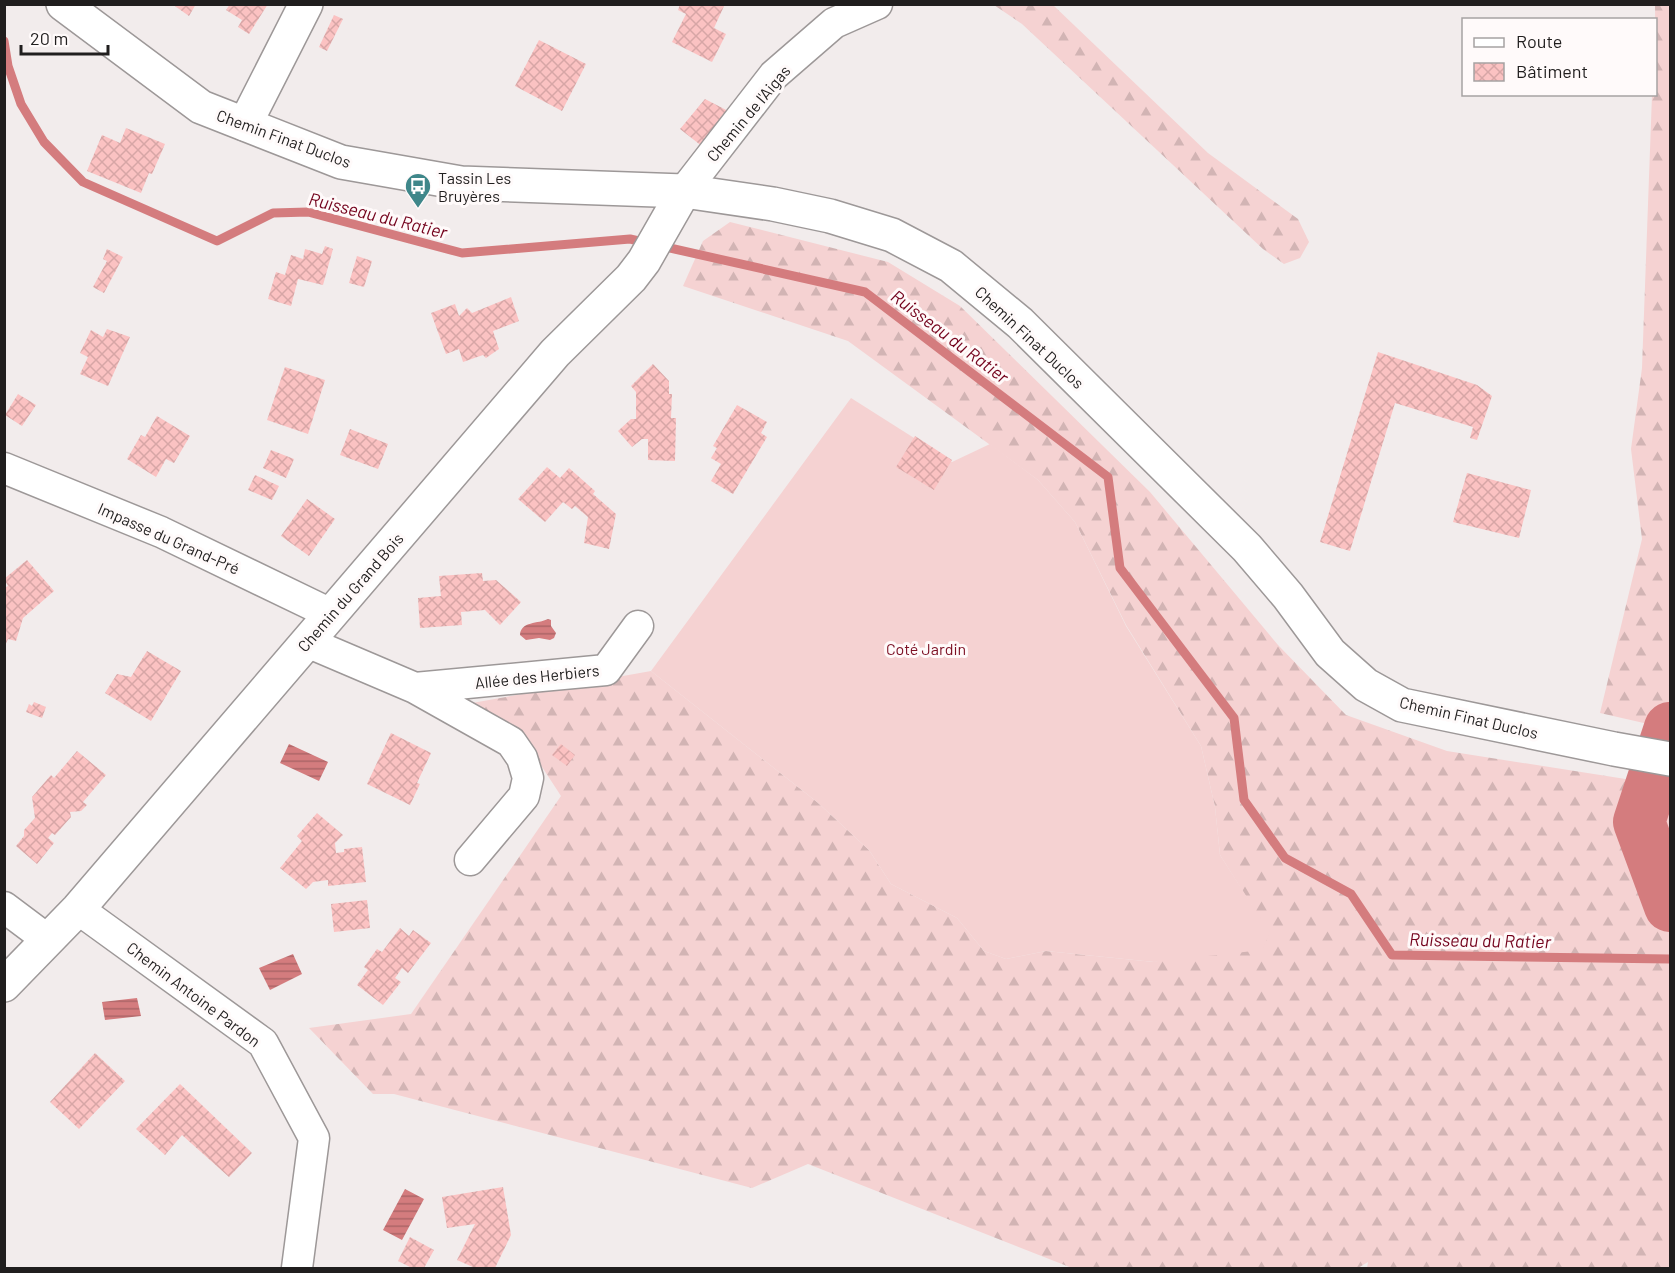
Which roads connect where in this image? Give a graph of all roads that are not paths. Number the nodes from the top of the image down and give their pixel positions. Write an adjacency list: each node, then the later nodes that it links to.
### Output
1 (63, 4): 4 (main road, Chemin Finat Duclos)
2 (306, 4): 4 (main road)
3 (877, 4): 5 (street, Chemin de l'Aigas)
4 (245, 124): 5 (main road, Chemin Finat Duclos)
5 (684, 191): 7 (main road, Chemin du Grand Bois); 11 (main road, Chemin Finat Duclos)
6 (4, 468): 7 (street, Impasse du Grand-Pré)
7 (332, 614): 9 (main road, Chemin du Grand Bois)
8 (638, 626): 10 (street, Allée des Herbiers)
9 (307, 642): 10 (street, Allée des Herbiers); 14 (main road, Chemin du Grand Bois)
10 (415, 688): 12 (street, Allée des Herbiers)
11 (1671, 759)
12 (470, 860)
13 (4, 907): 15 (street)
14 (78, 909): 15 (main road, Chemin du Grand Bois); 17 (street, Chemin Antoine Pardon)
15 (48, 940): 16 (main road, Chemin du Grand Bois)
16 (4, 985)
17 (297, 1269)

